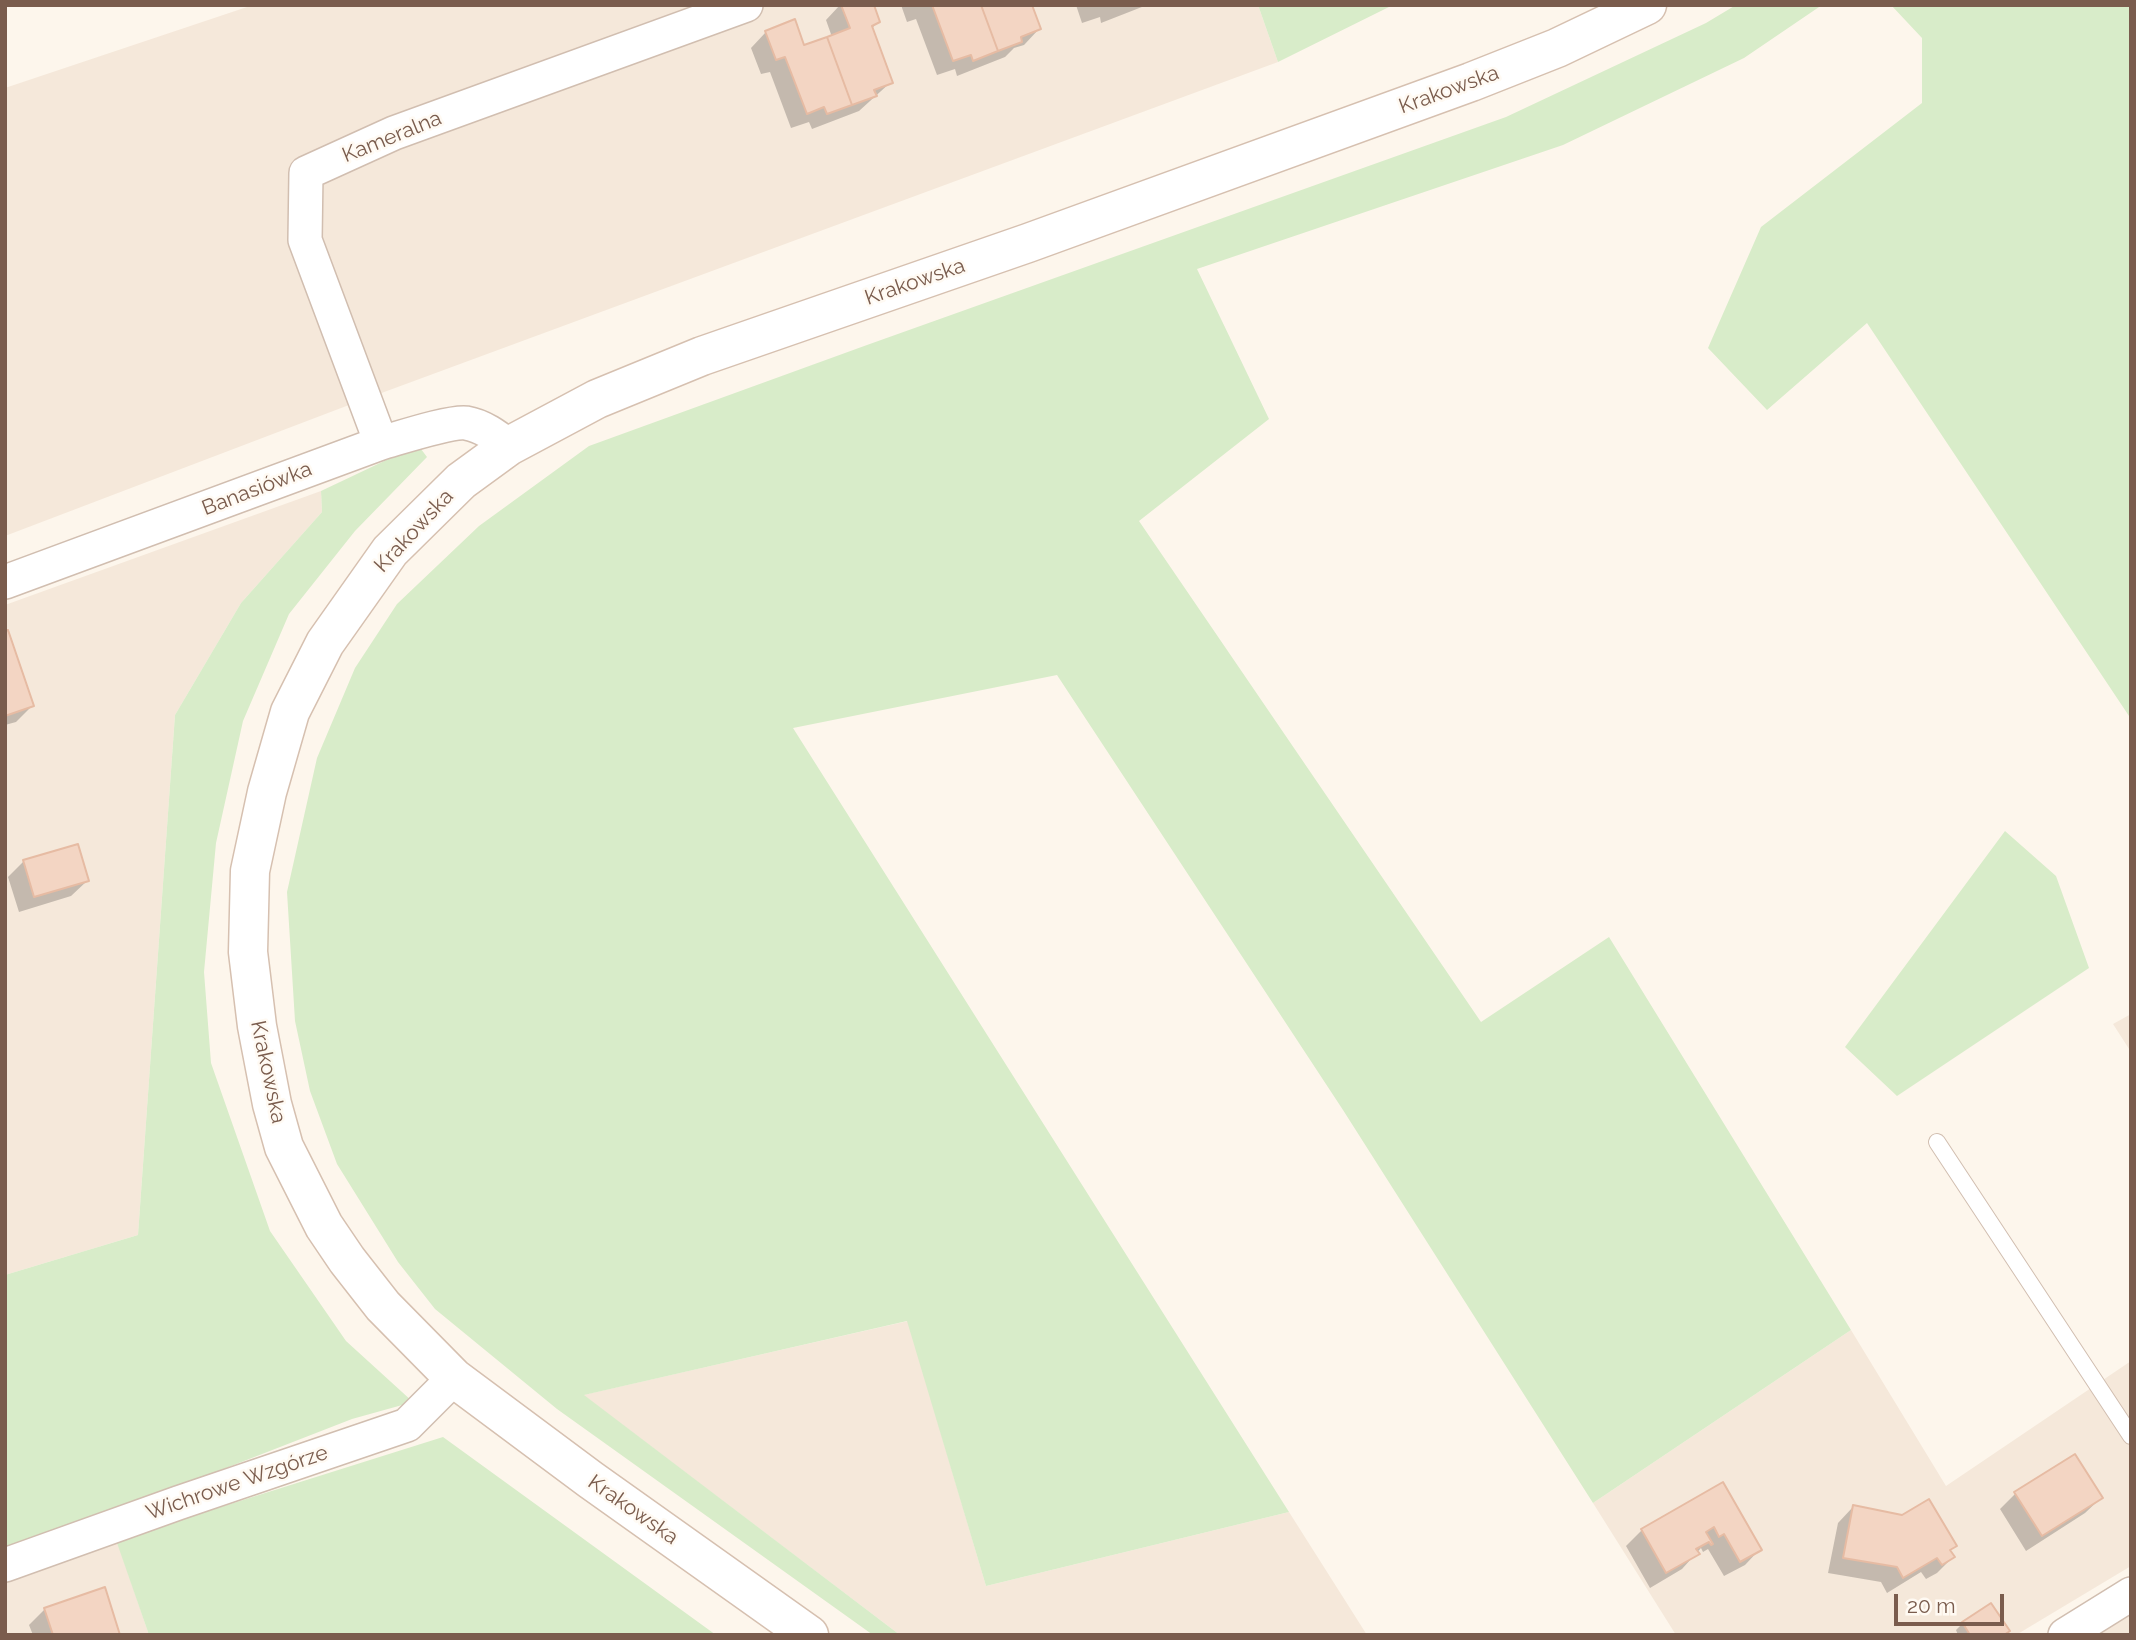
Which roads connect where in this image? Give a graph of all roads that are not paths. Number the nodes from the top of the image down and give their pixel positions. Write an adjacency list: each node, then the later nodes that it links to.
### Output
1 (746, 5): 3 (street, Kameralna)
2 (1647, 5): 4 (main road, Krakowska)
3 (381, 443): 4 (street, Banasiówka); 5 (street, Banasiówka)
4 (509, 446): 7 (main road, Krakowska)
5 (5, 582)
6 (1937, 1142): 8 (lane)
7 (454, 1378): 9 (street, Wichrowe Wzgórze); 11 (main road, Krakowska)
8 (2131, 1436)
9 (5, 1565)
10 (2131, 1594): 12 (street)
11 (809, 1635)
12 (2065, 1635)

